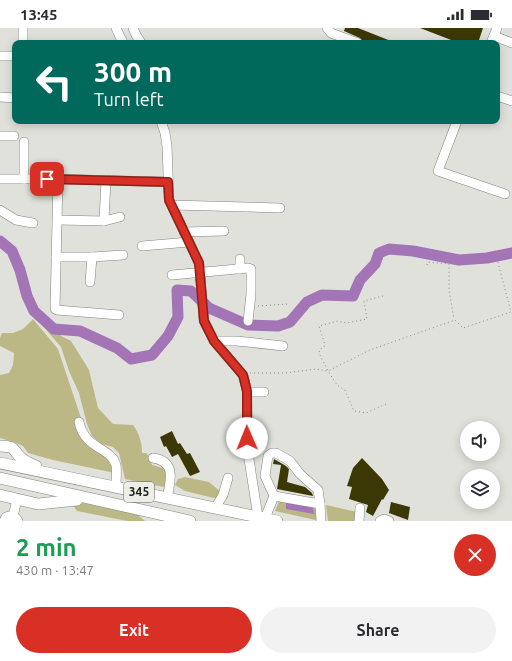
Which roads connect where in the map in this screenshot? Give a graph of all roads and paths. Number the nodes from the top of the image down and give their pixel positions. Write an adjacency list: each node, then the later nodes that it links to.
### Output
1 (23, 28): 6 (street)
2 (116, 28): 7 (street)
3 (327, 28): 9 (street)
4 (137, 35): 8 (street)
5 (494, 36): 10 (street)
6 (23, 40)
7 (122, 40)
8 (128, 40)
9 (351, 40)
10 (512, 43)
11 (0, 56): 12 (street)
12 (12, 56)
13 (0, 97): 15 (street)
14 (500, 97): 16 (street)
15 (12, 98)
16 (512, 101)
17 (162, 124): 26 (street)
18 (456, 124): 27 (street)
19 (0, 136): 20 (street)
20 (14, 136)
21 (24, 142): 23 (street)
22 (0, 179): 23 (street)
23 (24, 179): 24 (street)
24 (58, 179): 25 (street); 32 (street)
25 (106, 180): 26 (street); 33 (street)
26 (168, 182): 28 (street)
27 (505, 194)
28 (172, 206): 29 (street); 36 (street)
29 (280, 208)
30 (0, 210): 34 (street)
31 (120, 217): 33 (street)
32 (58, 220): 33 (street); 41 (street)
33 (104, 221)
34 (33, 223)
35 (224, 231): 36 (street)
36 (184, 232): 37 (street)
37 (189, 242): 38 (street); 46 (street)
38 (142, 246)
39 (123, 256): 42 (street)
40 (489, 256): 53 (path)
41 (56, 257): 42 (street); 52 (street)
42 (92, 257): 48 (street)
43 (240, 259): 45 (street)
44 (427, 265): 53 (path)
45 (240, 269): 46 (street); 51 (street)
46 (199, 273): 47 (street); 55 (street)
47 (172, 275)
48 (90, 282)
49 (383, 296): 57 (path)
50 (288, 304): 51 (path)
51 (250, 307): 54 (street)
52 (119, 315)
53 (454, 320): 57 (path)
54 (248, 321)
55 (214, 341): 56 (street); 58 (street)
56 (283, 346)
57 (328, 371): 58 (path); 61 (path)
58 (243, 375): 59 (street)
59 (247, 392): 60 (street); 79 (street)
60 (264, 392)
61 (386, 404)
62 (79, 422): 70 (street)
63 (0, 446): 65 (main road); 66 (main road)
64 (153, 458): 73 (street)
65 (1, 463): 66 (main road, 345)
66 (50, 473): 70 (main road, 345)
67 (0, 478): 69 (main road, 345)
68 (228, 478): 77 (street)
69 (27, 484): 74 (main road); 75 (main road, 345)
70 (116, 487): 73 (main road, 345)
71 (0, 495): 74 (main road)
72 (274, 496): 76 (street); 76 (street); 79 (street)
73 (167, 498): 77 (main road, 345)
74 (20, 499): 75 (main road); 80 (street)
75 (91, 499): 82 (main road, 345)
76 (320, 505): 84 (street)
77 (215, 508): 79 (main road, 345)
78 (360, 508): 85 (street)
79 (261, 517): 83 (main road, 345)
80 (15, 519): 81 (street)
81 (4, 521)
82 (190, 521)
83 (277, 521)
84 (322, 521)
85 (359, 521)
86 (380, 521): 87 (street)
87 (389, 521)

